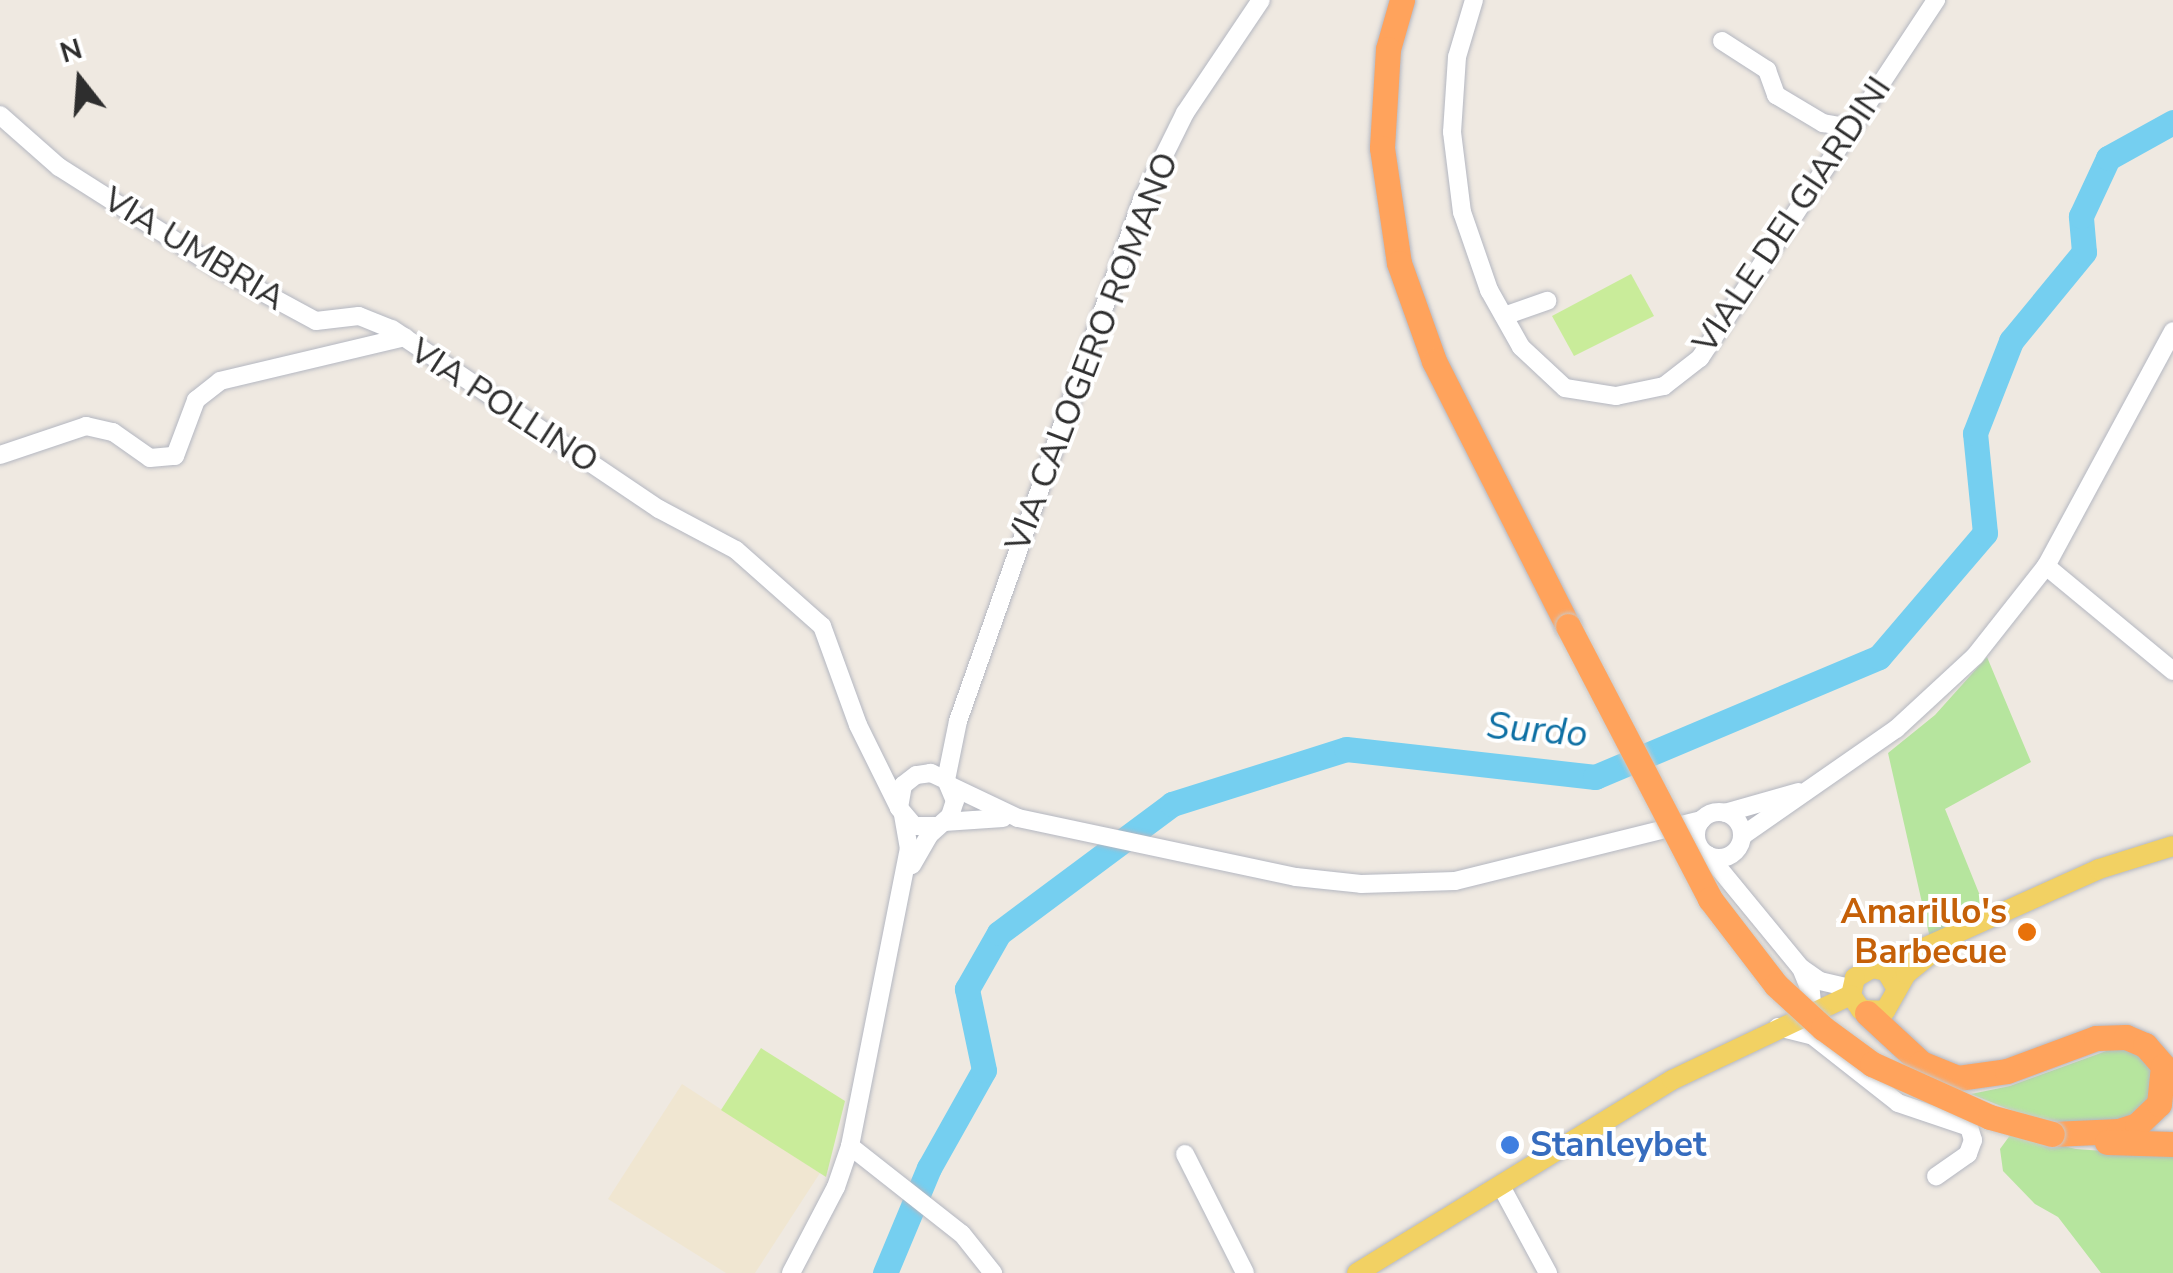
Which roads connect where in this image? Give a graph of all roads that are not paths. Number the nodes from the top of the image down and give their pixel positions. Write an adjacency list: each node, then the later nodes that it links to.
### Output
1 (1261, 0): 15 (street, VIA CALOGERO ROMANO)
2 (1402, 0): 36 (highway, bridge)
3 (1474, 0): 9 (street, VIALE DEI GIARDINI)
4 (1936, 0): 7 (street, VIALE DEI GIARDINI)
5 (1722, 42): 7 (street)
6 (0, 115): 11 (street, VIA UMBRIA)
7 (1852, 128): 9 (street, VIALE DEI GIARDINI)
8 (1547, 301): 9 (street)
9 (1504, 316)
10 (2173, 331): 13 (street)
11 (404, 336): 12 (street, VIA POLLINO); 16 (street, VIA POLLINO)
12 (0, 455)
13 (2046, 566): 14 (street); 19 (street)
14 (2173, 671)
15 (958, 721): 17 (street); 18 (street)
16 (873, 758): 17 (street); 20 (street, VIA POLLINO)
17 (919, 774): 18 (street); 20 (street)
18 (948, 783): 22 (street); 24 (street)
19 (1818, 786): 21 (street); 26 (street)
20 (901, 812): 24 (street); 30 (street)
21 (1726, 813): 23 (street); 26 (street)
22 (1018, 818): 24 (street); 25 (street)
23 (1702, 820): 25 (street); 28 (street)
24 (941, 824): 30 (street)
25 (1624, 839): 28 (street)
26 (1742, 840): 28 (street); 29 (street)
27 (2173, 846): 32 (main road)
28 (1703, 847): 29 (street)
29 (1743, 893): 31 (street)
30 (900, 899): 38 (street)
31 (1800, 968): 32 (street); 33 (street)
32 (1870, 993): 33 (main road); 34 (main road); 35 (highway)
33 (1813, 1011): 34 (main road)
34 (1785, 1024): 40 (street); 41 (main road)
35 (2168, 1071): 36 (highway)
36 (2052, 1134): 37 (highway)
37 (2173, 1144)
38 (850, 1146): 42 (street); 43 (street)
39 (1185, 1154): 44 (street)
40 (1936, 1176)
41 (1502, 1188): 45 (main road); 46 (street)
42 (790, 1273)
43 (993, 1273)
44 (1245, 1273)
45 (1357, 1273)
46 (1548, 1273)

